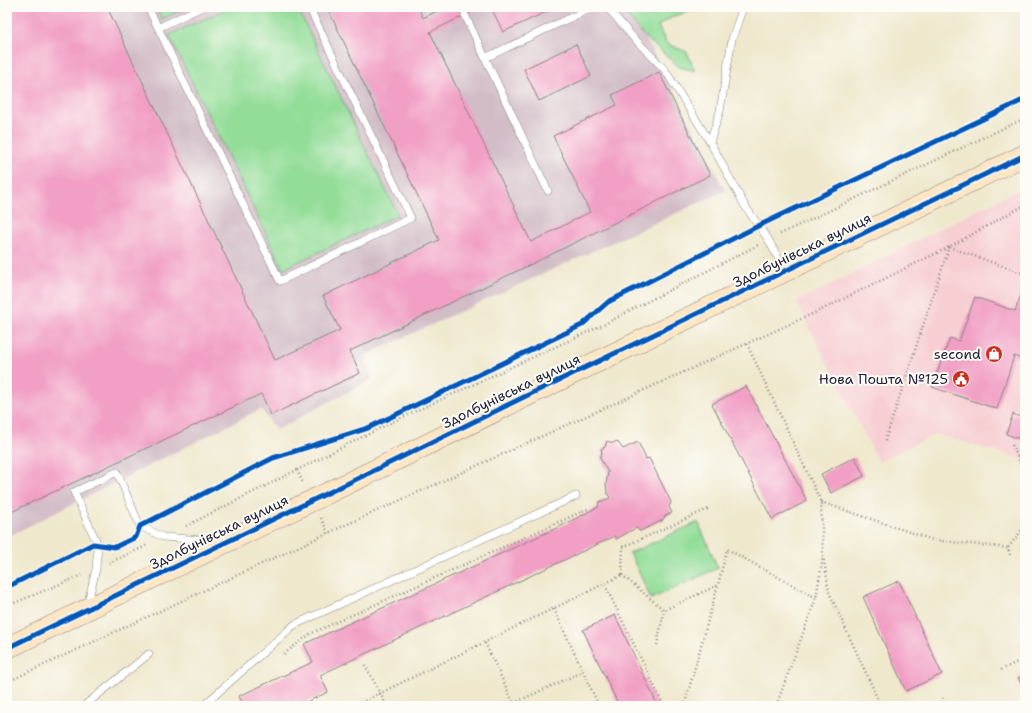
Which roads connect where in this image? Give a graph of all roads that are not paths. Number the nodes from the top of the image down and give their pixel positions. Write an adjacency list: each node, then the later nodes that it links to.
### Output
1 (148, 7): 8 (lane)
2 (202, 7): 8 (lane)
3 (308, 7): 8 (lane)
4 (593, 7): 9 (lane)
5 (607, 7): 10 (lane)
6 (743, 7): 10 (lane)
7 (465, 15): 9 (lane)
8 (158, 28)
9 (485, 58): 12 (lane)
10 (710, 142): 13 (lane)
11 (1025, 155): 13 (street, Здолбунівська вулиця)
12 (548, 191)
13 (785, 272): 15 (street, Здолбунівська вулиця)
14 (576, 496): 20 (lane)
15 (226, 542): 16 (street, Здолбунівська вулиця); 16 (lane)
16 (86, 610): 17 (street, Здолбунівська вулиця)
17 (7, 648)
18 (149, 654): 19 (lane)
19 (85, 706)
20 (203, 706)

